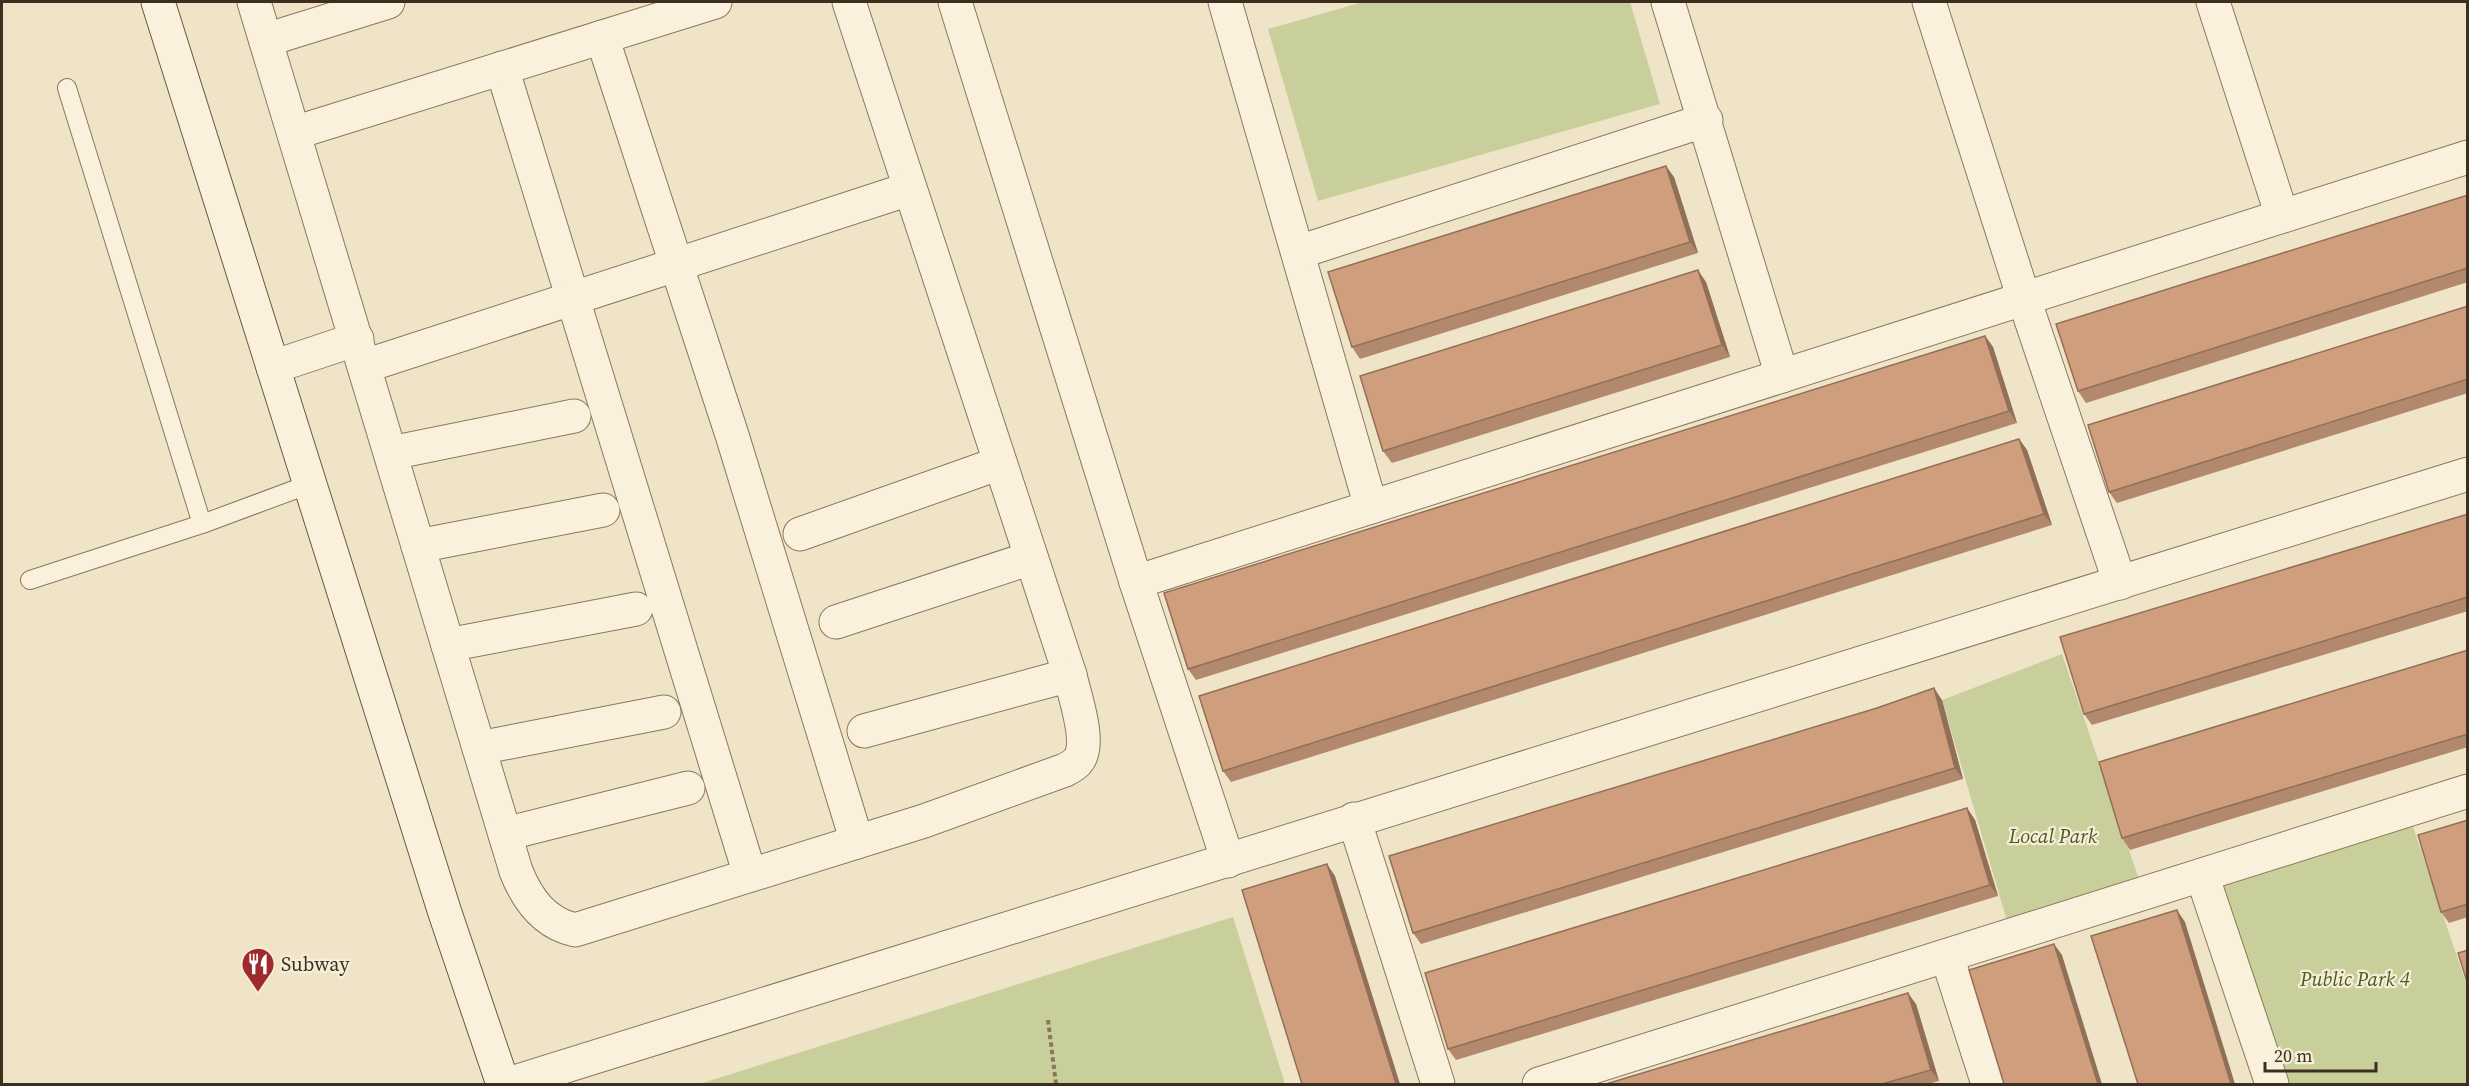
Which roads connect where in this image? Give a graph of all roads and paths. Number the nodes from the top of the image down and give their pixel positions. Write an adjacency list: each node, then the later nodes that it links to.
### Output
1 (158, 2): 25 (street)
2 (254, 2): 12 (street)
3 (388, 2): 12 (street)
4 (716, 2): 11 (street)
5 (849, 2): 18 (street)
6 (955, 2): 39 (street)
7 (1668, 2): 15 (street)
8 (1929, 2): 23 (street)
9 (2213, 2): 19 (street)
10 (1230, 3): 20 (street)
11 (602, 37): 13 (street); 21 (street)
12 (266, 39): 16 (street)
13 (502, 68): 16 (street); 22 (street)
14 (67, 88): 34 (lane)
15 (1706, 120): 20 (street); 26 (street)
16 (294, 133): 24 (street)
17 (2468, 157): 19 (street)
18 (909, 189): 21 (street); 29 (street)
19 (2282, 216): 23 (street)
20 (1299, 252): 32 (street)
21 (676, 265): 22 (street); 52 (street)
22 (573, 298): 24 (street); 54 (street)
23 (2024, 299): 26 (street); 40 (street)
24 (361, 352): 25 (street); 28 (street)
25 (273, 368): 31 (street)
26 (1782, 376): 32 (street)
27 (574, 416): 28 (street)
28 (391, 453): 36 (street)
29 (1000, 463): 35 (street); 37 (street)
30 (2468, 474): 40 (street)
31 (310, 484): 34 (lane); 58 (street)
32 (1371, 507): 39 (street)
33 (603, 510): 36 (street)
34 (202, 524): 38 (lane)
35 (800, 534)
36 (418, 546): 43 (street)
37 (1031, 558): 42 (street); 44 (street)
38 (30, 580)
39 (1136, 582): 53 (street)
40 (2120, 583): 50 (street)
41 (636, 609): 43 (street)
42 (836, 622)
43 (448, 645): 47 (street)
44 (1070, 675): 46 (street); 52 (street)
45 (664, 712): 47 (street)
46 (864, 731)
47 (479, 748): 51 (street)
48 (688, 788): 51 (street)
49 (2468, 792): 55 (street)
50 (1354, 819): 53 (street); 61 (street)
51 (505, 834): 54 (street)
52 (857, 842): 54 (street)
53 (1228, 861): 59 (street)
54 (750, 875)
55 (2202, 875): 56 (street); 64 (street)
56 (1947, 956): 62 (street); 63 (street)
57 (1048, 1020): 60 (path)
58 (503, 1084)
59 (508, 1084)
60 (1056, 1084)
61 (1438, 1084)
62 (1539, 1084)
63 (1988, 1084)
64 (2272, 1084)

